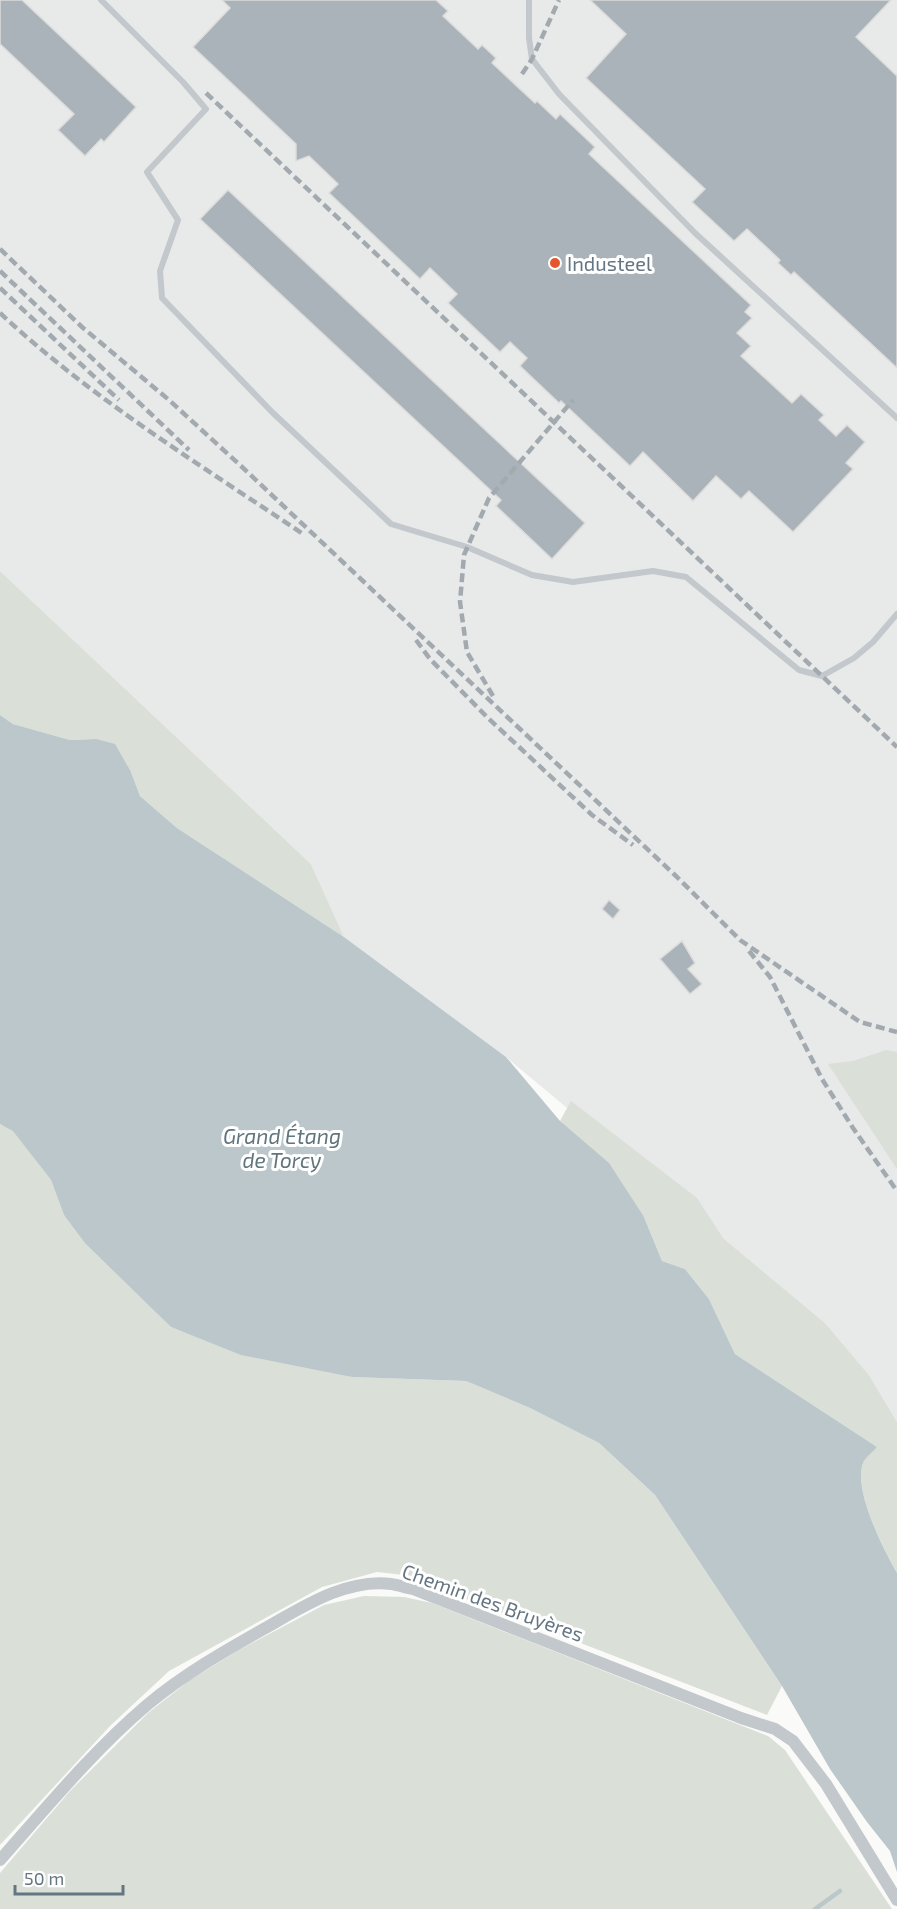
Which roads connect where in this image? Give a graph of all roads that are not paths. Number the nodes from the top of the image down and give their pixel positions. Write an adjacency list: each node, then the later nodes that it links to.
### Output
1 (101, 0): 4 (lane)
2 (529, 0): 3 (lane)
3 (897, 418)
4 (897, 614)
5 (0, 1860): 6 (street, Chemin des Bruyères)
6 (897, 1900)

